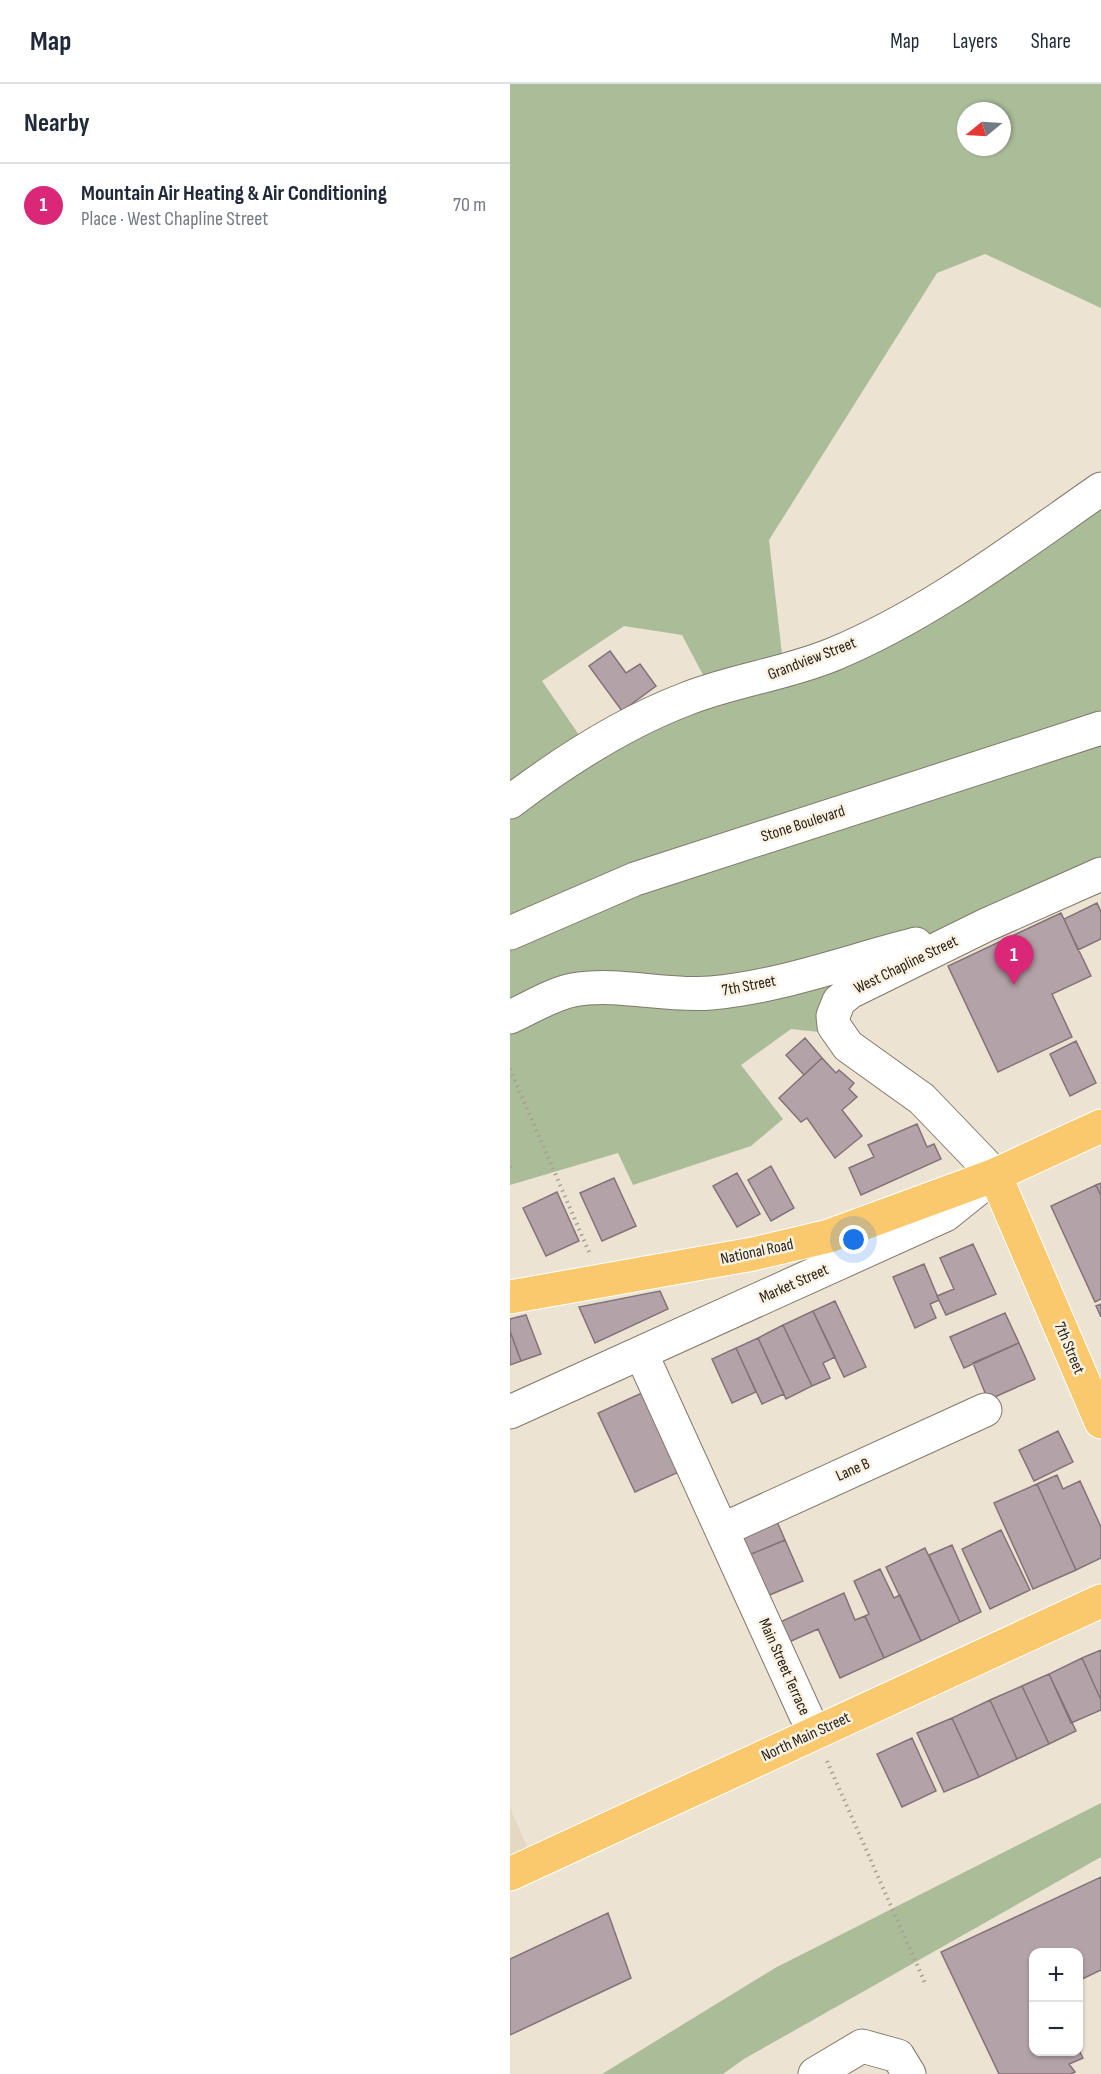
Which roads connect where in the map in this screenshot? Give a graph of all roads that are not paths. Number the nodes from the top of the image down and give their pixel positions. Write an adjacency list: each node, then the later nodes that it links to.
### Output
1 (1101, 489): 3 (street, Grandview Street)
2 (1101, 728): 6 (street, Stone Boulevard)
3 (510, 802)
4 (1101, 874): 5 (street, West Chapline Street)
5 (986, 926): 7 (street, 7th Street); 9 (street, West Chapline Street)
6 (510, 933)
7 (510, 1017)
8 (1101, 1126): 9 (main road, Market Street)
9 (995, 1175): 10 (main road, National Road); 11 (street, Market Street); 12 (main road, 7th Street)
10 (510, 1297)
11 (641, 1353): 14 (street, Market Street); 15 (street, Main Street Terrace)
12 (1097, 1403)
13 (985, 1410): 15 (street, Lane B)
14 (510, 1412)
15 (722, 1530): 17 (street, Main Street Terrace)
16 (1101, 1601): 17 (main road, North Main Street)
17 (814, 1733): 18 (main road, North Main Street)
18 (510, 1874)
19 (815, 2074): 20 (street)
20 (909, 2074)

